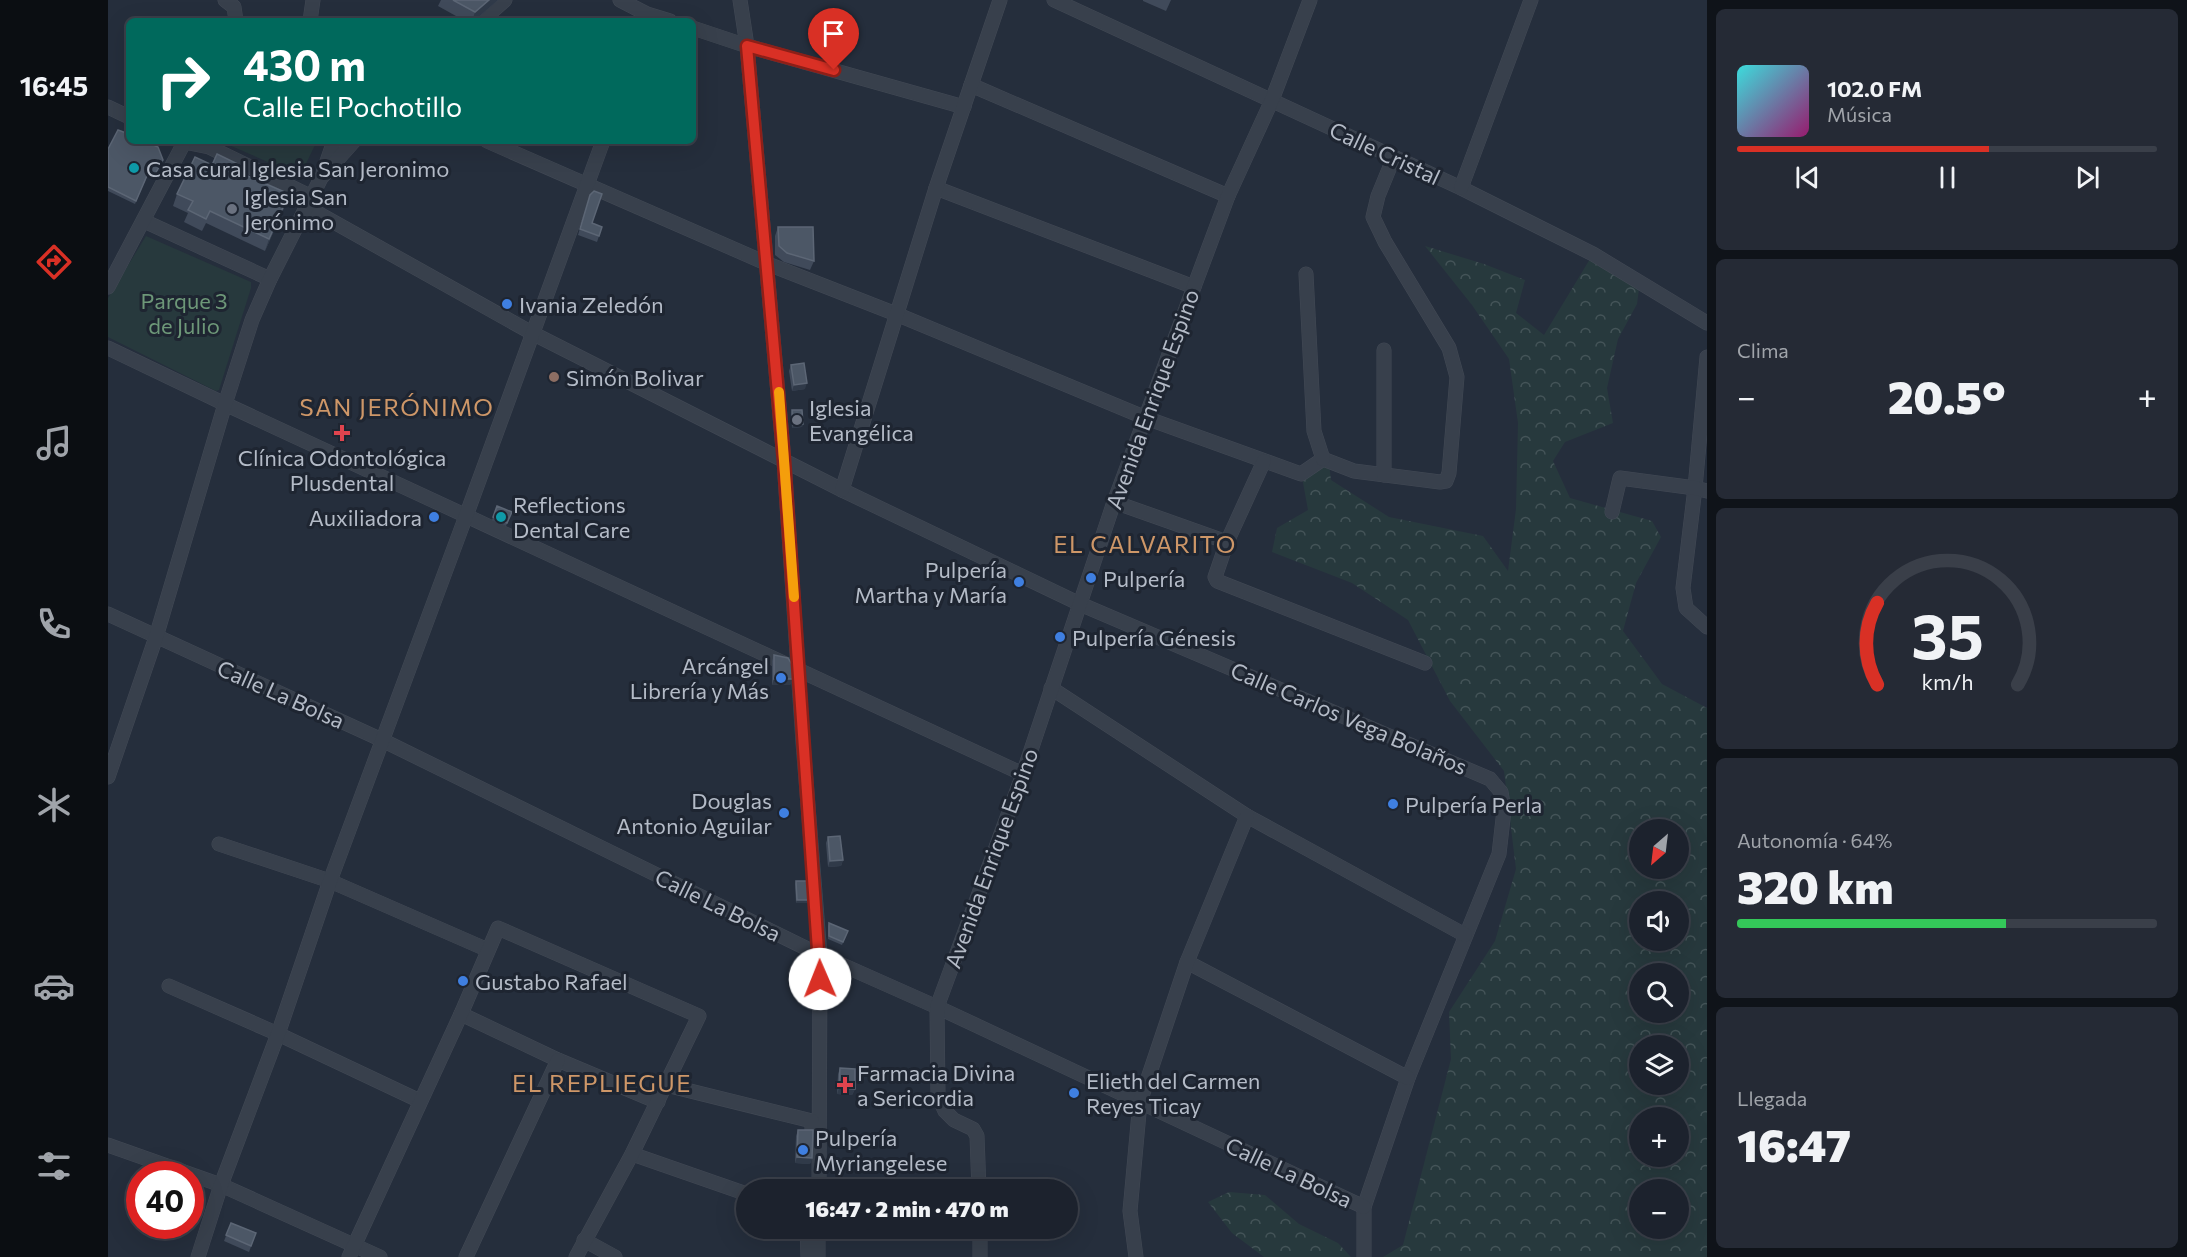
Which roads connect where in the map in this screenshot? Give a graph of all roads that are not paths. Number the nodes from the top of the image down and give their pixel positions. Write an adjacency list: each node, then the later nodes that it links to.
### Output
1 (225, 0): 11 (street)
2 (313, 0): 12 (street)
3 (505, 0): 13 (street)
4 (620, 0): 10 (street)
5 (740, 0): 15 (street)
6 (1000, 0): 16 (street)
7 (1054, 0): 17 (street, Calle Cristal)
8 (1310, 0): 17 (street, Avenida Enrique Espino)
9 (1531, 0): 31 (street)
10 (646, 17)
11 (236, 18)
12 (310, 18)
13 (484, 18)
14 (696, 29): 15 (street)
15 (747, 46): 19 (street); 35 (street)
16 (971, 85): 19 (street); 32 (street)
17 (1272, 100): 27 (street, Calle Cristal); 32 (street, Avenida Enrique Espino)
18 (108, 107): 20 (street)
19 (964, 107): 30 (street)
20 (126, 116)
21 (182, 144): 34 (street)
22 (193, 144): 33 (street, Calle Carlos Vega Bolaños)
23 (332, 144): 28 (street)
24 (351, 144): 28 (street)
25 (494, 144): 29 (street)
26 (602, 144): 29 (street)
27 (1394, 157): 31 (street, Calle Cristal); 51 (street)
28 (321, 177): 33 (street)
29 (587, 186): 35 (street); 42 (street)
30 (936, 188): 38 (street); 40 (street)
31 (1461, 188): 41 (street, Calle Cristal)
32 (1228, 196): 38 (street, Avenida Enrique Espino)
33 (309, 202): 37 (street); 42 (street, Calle Carlos Vega Bolaños)
34 (144, 221): 37 (street); 39 (street)
35 (768, 264): 40 (street); 49 (street)
36 (1306, 274): 48 (street)
37 (270, 279): 46 (street)
38 (1194, 286): 47 (street, Avenida Enrique Espino)
39 (108, 287)
40 (896, 314): 47 (street); 53 (street)
41 (1707, 323)
42 (532, 333): 49 (street, Calle Carlos Vega Bolaños); 56 (street)
43 (108, 348): 46 (street)
44 (1384, 351): 51 (street)
45 (1707, 357): 52 (street)
46 (225, 404): 56 (street); 61 (street)
47 (1146, 418): 50 (street); 54 (street, Avenida Enrique Espino)
48 (1323, 459): 50 (street); 51 (street)
49 (784, 461): 53 (street, Calle Carlos Vega Bolaños); 63 (street)
50 (1264, 461): 57 (street)
51 (1384, 475)
52 (1701, 489): 55 (street); 60 (street)
53 (842, 490): 58 (street, Calle Carlos Vega Bolaños)
54 (1114, 502): 57 (street); 58 (street, Avenida Enrique Espino)
55 (1612, 512)
56 (466, 516): 63 (street); 65 (street)
57 (1227, 542): 62 (street)
58 (1080, 604): 64 (street, Avenida Enrique Espino); 71 (street, Calle Carlos Vega Bolaños)
59 (108, 614): 61 (street, Calle La Bolsa)
60 (1707, 627)
61 (156, 637): 65 (street, Calle La Bolsa); 67 (street)
62 (1425, 663)
63 (799, 669): 66 (street); 73 (street)
64 (1051, 688): 66 (street, Avenida Enrique Espino); 68 (street)
65 (382, 740): 70 (street); 73 (street, Calle La Bolsa)
66 (1023, 774): 76 (street, Avenida Enrique Espino)
67 (108, 777)
68 (1247, 816): 71 (street); 74 (street)
69 (219, 844): 70 (street)
70 (330, 881): 72 (street); 78 (street)
71 (1465, 935): 80 (street)
72 (488, 950): 77 (street); 81 (street)
73 (820, 955): 76 (street, Calle La Bolsa); 88 (street)
74 (1188, 962): 80 (street); 84 (street)
75 (169, 986): 78 (street)
76 (937, 1007): 84 (street, Calle La Bolsa); 89 (street)
77 (461, 1014): 79 (street); 82 (street)
78 (278, 1034): 82 (street); 90 (street)
79 (558, 1060): 83 (street); 100 (street)
80 (1408, 1078): 92 (street)
81 (666, 1085): 83 (street); 87 (street)
82 (420, 1101): 97 (street)
83 (658, 1102): 86 (street)
84 (1140, 1102): 92 (street, Calle La Bolsa); 106 (street)
85 (108, 1145): 90 (street)
86 (632, 1154): 91 (street); 96 (street)
87 (810, 1179)
88 (819, 1179)
89 (979, 1179)
90 (220, 1185): 97 (street); 98 (street)
91 (736, 1190)
92 (1364, 1208): 107 (street)
93 (807, 1239): 103 (street)
94 (818, 1239): 104 (street)
95 (980, 1239): 105 (street)
96 (584, 1240): 101 (street); 102 (street)
97 (351, 1251): 99 (street)
98 (198, 1257)
99 (380, 1257)
100 (466, 1257)
101 (576, 1257)
102 (615, 1257)
103 (808, 1257)
104 (818, 1257)
105 (980, 1257)
106 (1136, 1257)
107 (1364, 1257)

